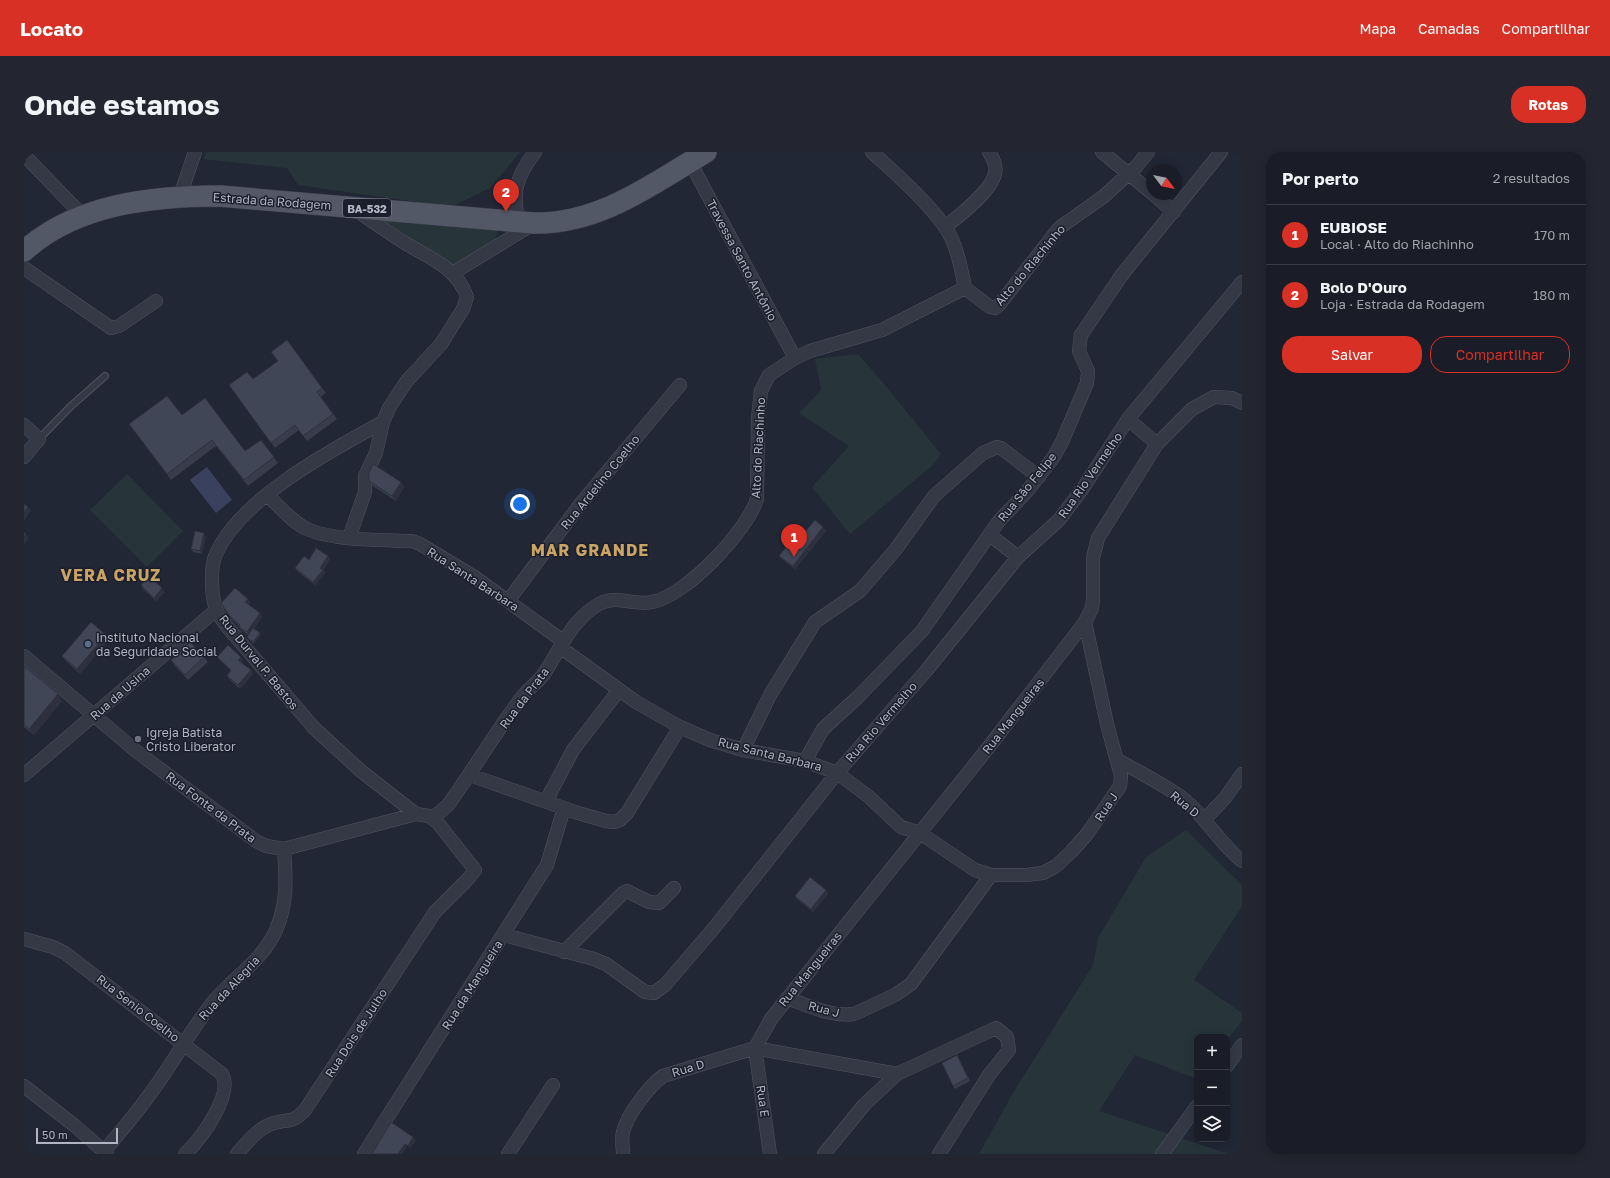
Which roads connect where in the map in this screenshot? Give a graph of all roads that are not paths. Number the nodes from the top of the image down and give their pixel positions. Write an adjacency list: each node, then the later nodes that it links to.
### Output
1 (195, 152): 12 (street)
2 (535, 152): 17 (street)
3 (872, 152): 18 (street)
4 (989, 152): 18 (street)
5 (1102, 152): 10 (street)
6 (1148, 152): 10 (street, Alto do Riachinho)
7 (1221, 152): 15 (street, Rua São Felipe)
8 (24, 155): 16 (street)
9 (698, 157): 17 (main road, Estrada da Rodagem / BA-532); 25 (street, Travessa Santo Antônio)
10 (1129, 173): 11 (street); 23 (street, Alto do Riachinho)
11 (1146, 189)
12 (180, 196): 14 (main road, Estrada da Rodagem / BA-532); 16 (main road, Estrada da Rodagem / BA-532)
13 (1159, 200): 15 (street)
14 (349, 206): 17 (main road, Estrada da Rodagem / BA-532); 21 (street)
15 (1174, 212): 35 (street, Rua São Felipe)
16 (83, 216): 19 (main road, Estrada da Rodagem / BA-532)
17 (526, 223): 21 (street)
18 (945, 228): 23 (street)
19 (24, 251)
20 (24, 268): 24 (street)
21 (453, 273): 30 (street)
22 (1242, 282): 29 (street, Rua Rio Vermelho)
23 (965, 288): 25 (street, Alto do Riachinho)
24 (156, 301)
25 (794, 358): 43 (street, Alto do Riachinho)
26 (105, 376): 32 (lane)
27 (680, 385): 40 (street, Rua Ardelino Coelho)
28 (1242, 403): 33 (street, Rua Mangueiras)
29 (1128, 419): 33 (street); 39 (street, Rua Rio Vermelho)
30 (383, 422): 36 (street, Rua Durval P. Bastos); 38 (street)
31 (24, 425): 32 (street)
32 (39, 439): 34 (street)
33 (1157, 444): 42 (street, Rua Mangueiras)
34 (24, 457)
35 (1039, 477): 37 (street, Rua São Felipe); 48 (street)
36 (267, 495): 38 (street, Rua Santa Barbara); 41 (street, Rua Durval P. Bastos)
37 (990, 535): 39 (street); 50 (street, Rua São Felipe)
38 (349, 538): 40 (street, Rua Santa Barbara)
39 (1018, 558): 51 (street, Rua Rio Vermelho)
40 (508, 601): 43 (street, Rua Santa Barbara)
41 (216, 610): 46 (street, Rua da Usina); 57 (street, Rua Durval P. Bastos)
42 (1085, 622): 49 (street, Rua J); 60 (street, Rua Mangueiras)
43 (562, 644): 45 (street, Rua Santa Barbara); 53 (street, Rua da Prata)
44 (24, 656): 46 (street, Rua Fonte da Prata)
45 (619, 690): 47 (street, Rua Santa Barbara); 55 (street)
46 (93, 716): 54 (street, Rua da Usina); 61 (street, Rua Fonte da Prata)
47 (680, 727): 48 (street, Rua Santa Barbara); 56 (street)
48 (743, 750): 50 (street, Rua Santa Barbara)
49 (1118, 760): 59 (street, Rua D); 63 (street, Rua J)
50 (805, 761): 51 (street, Rua Santa Barbara)
51 (838, 773): 60 (street, Rua J); 67 (street, Rua Rio Vermelho)
52 (1242, 774): 59 (street)
53 (470, 775): 55 (street); 58 (street)
54 (24, 776)
55 (546, 801): 56 (street)
56 (564, 808): 65 (street, Rua da Mangueira)
57 (416, 814): 58 (street, Rua Fonte da Prata); 61 (street, Rua Fonte da Prata)
58 (433, 818): 79 (street, Rua Dois de Julho)
59 (1204, 820): 62 (street, Rua D)
60 (920, 834): 63 (street, Rua J); 68 (street, Rua Mangueiras)
61 (284, 849): 69 (street, Rua da Alegria)
62 (1242, 861)
63 (991, 875): 68 (street, Rua J)
64 (674, 888): 67 (street)
65 (504, 935): 67 (street); 80 (street, Rua da Mangueira)
66 (24, 939): 69 (street, Rua Senio Coelho)
67 (564, 952)
68 (787, 998): 71 (street, Rua Mangueiras)
69 (183, 1043): 77 (street, Rua da Alegria); 78 (street, Rua Senio Coelho)
70 (1242, 1045): 72 (street)
71 (755, 1048): 73 (street); 82 (street, Rua D); 83 (street, Rua E)
72 (1230, 1062)
73 (897, 1074): 84 (street); 85 (street)
74 (553, 1085): 81 (street)
75 (24, 1086): 77 (street)
76 (1194, 1110): 86 (street)
77 (106, 1153)
78 (185, 1154)
79 (237, 1154)
80 (364, 1154)
81 (508, 1154)
82 (623, 1154)
83 (770, 1154)
84 (824, 1154)
85 (939, 1154)
86 (1162, 1154)

